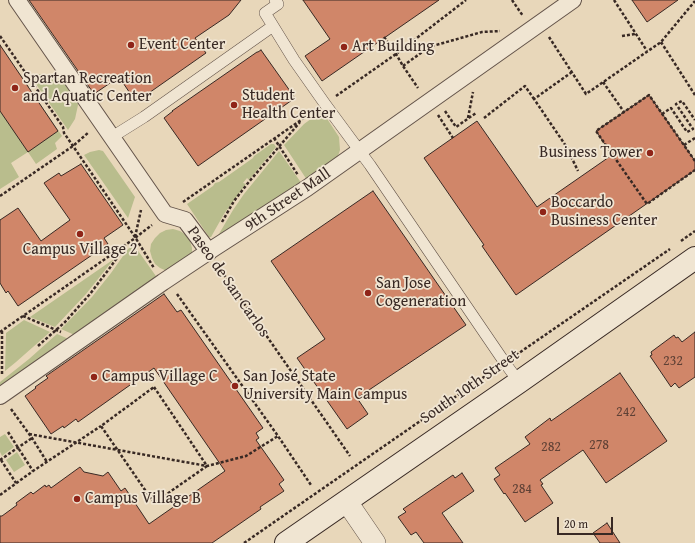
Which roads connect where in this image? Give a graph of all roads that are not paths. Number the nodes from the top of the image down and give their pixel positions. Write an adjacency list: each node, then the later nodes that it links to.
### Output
1 (17, 0): 5 (street)
2 (275, 0): 4 (lane)
3 (573, 0): 6 (street, 9th Street Mall)
4 (273, 26): 5 (lane); 6 (lane)
5 (112, 137): 7 (street, Paseo de San Carlos)
6 (360, 151): 7 (street, 9th Street Mall); 9 (lane)
7 (208, 252): 10 (street, 9th Street Mall)
8 (695, 258): 9 (main road, South 10th Street)
9 (520, 382): 11 (main road, South 10th Street)
10 (0, 396)
11 (347, 502): 12 (main road, South 10th Street); 13 (street)
12 (286, 543)
13 (375, 543)

